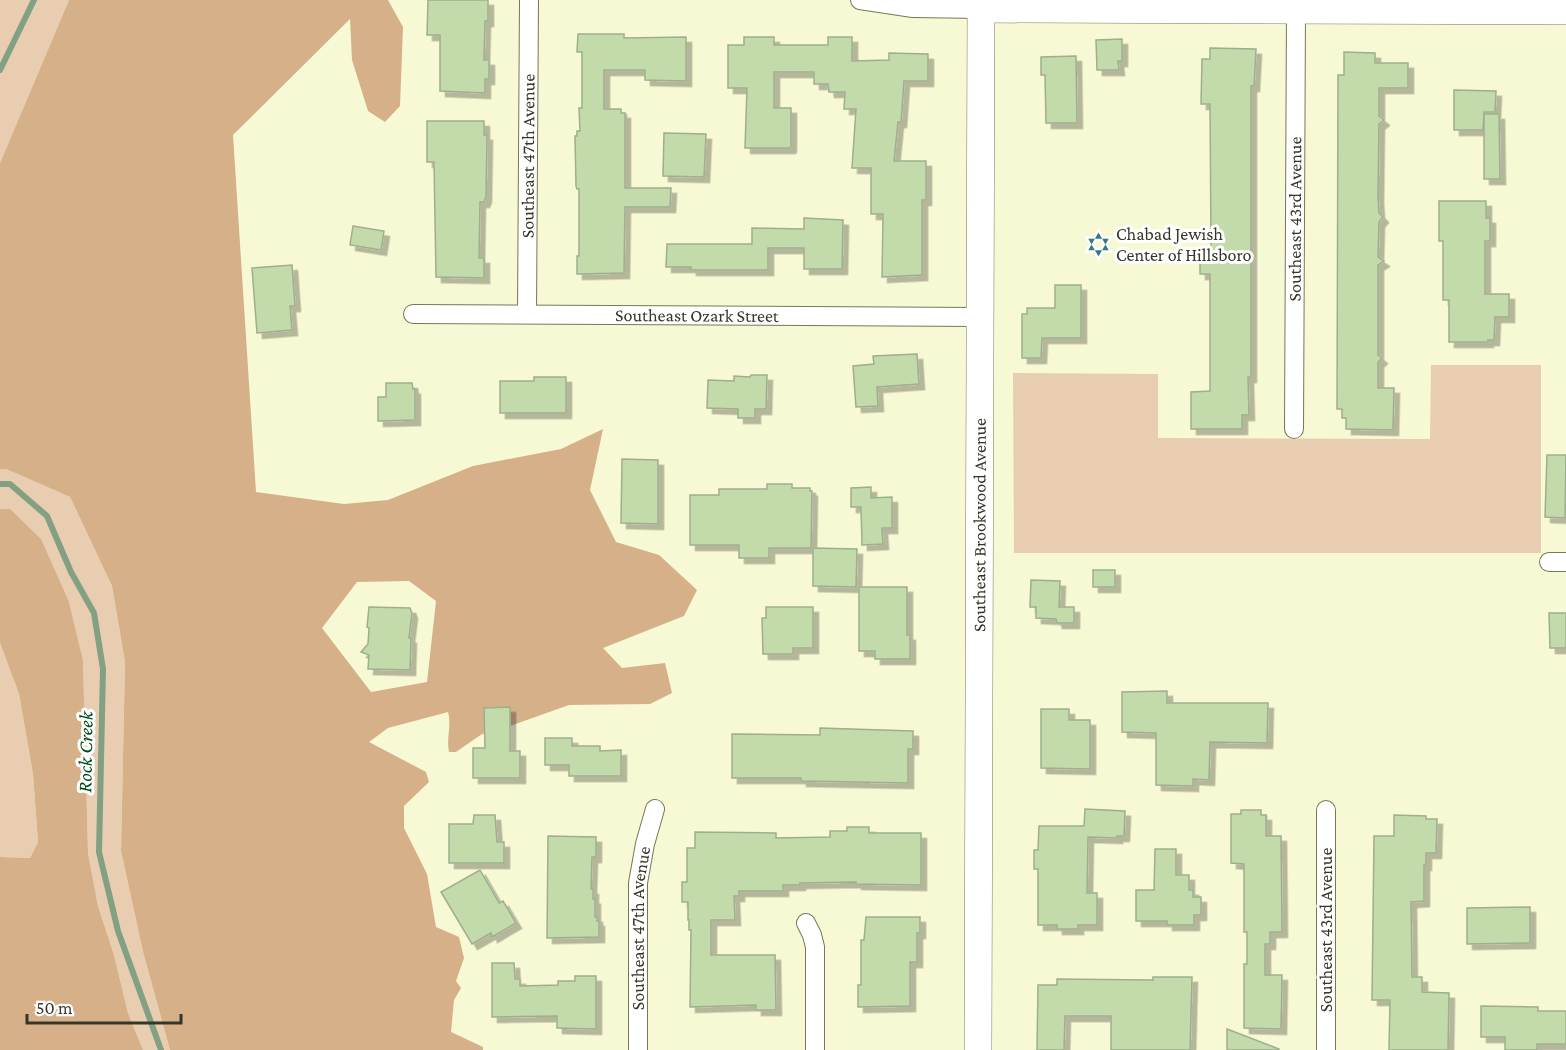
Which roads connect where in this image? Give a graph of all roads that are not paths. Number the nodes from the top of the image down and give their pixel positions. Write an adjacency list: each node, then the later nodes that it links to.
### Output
1 (529, 0): 7 (street, Southeast 47th Avenue)
2 (860, 0): 3 (street)
3 (981, 4): 5 (main road); 9 (main road, Southeast Brookwood Avenue)
4 (1423, 5): 5 (main road); 6 (main road)
5 (1296, 10): 10 (street, Southeast 43rd Avenue)
6 (1566, 11)
7 (527, 314): 8 (street, Southeast Ozark Street); 9 (street, Southeast Ozark Street)
8 (413, 315)
9 (980, 317): 16 (main road, Southeast Brookwood Avenue)
10 (1294, 429)
11 (655, 809): 14 (street, Southeast 47th Avenue)
12 (1326, 810): 17 (street, Southeast 43rd Avenue)
13 (806, 923): 15 (street)
14 (638, 1050)
15 (815, 1050)
16 (978, 1050)
17 (1326, 1050)

